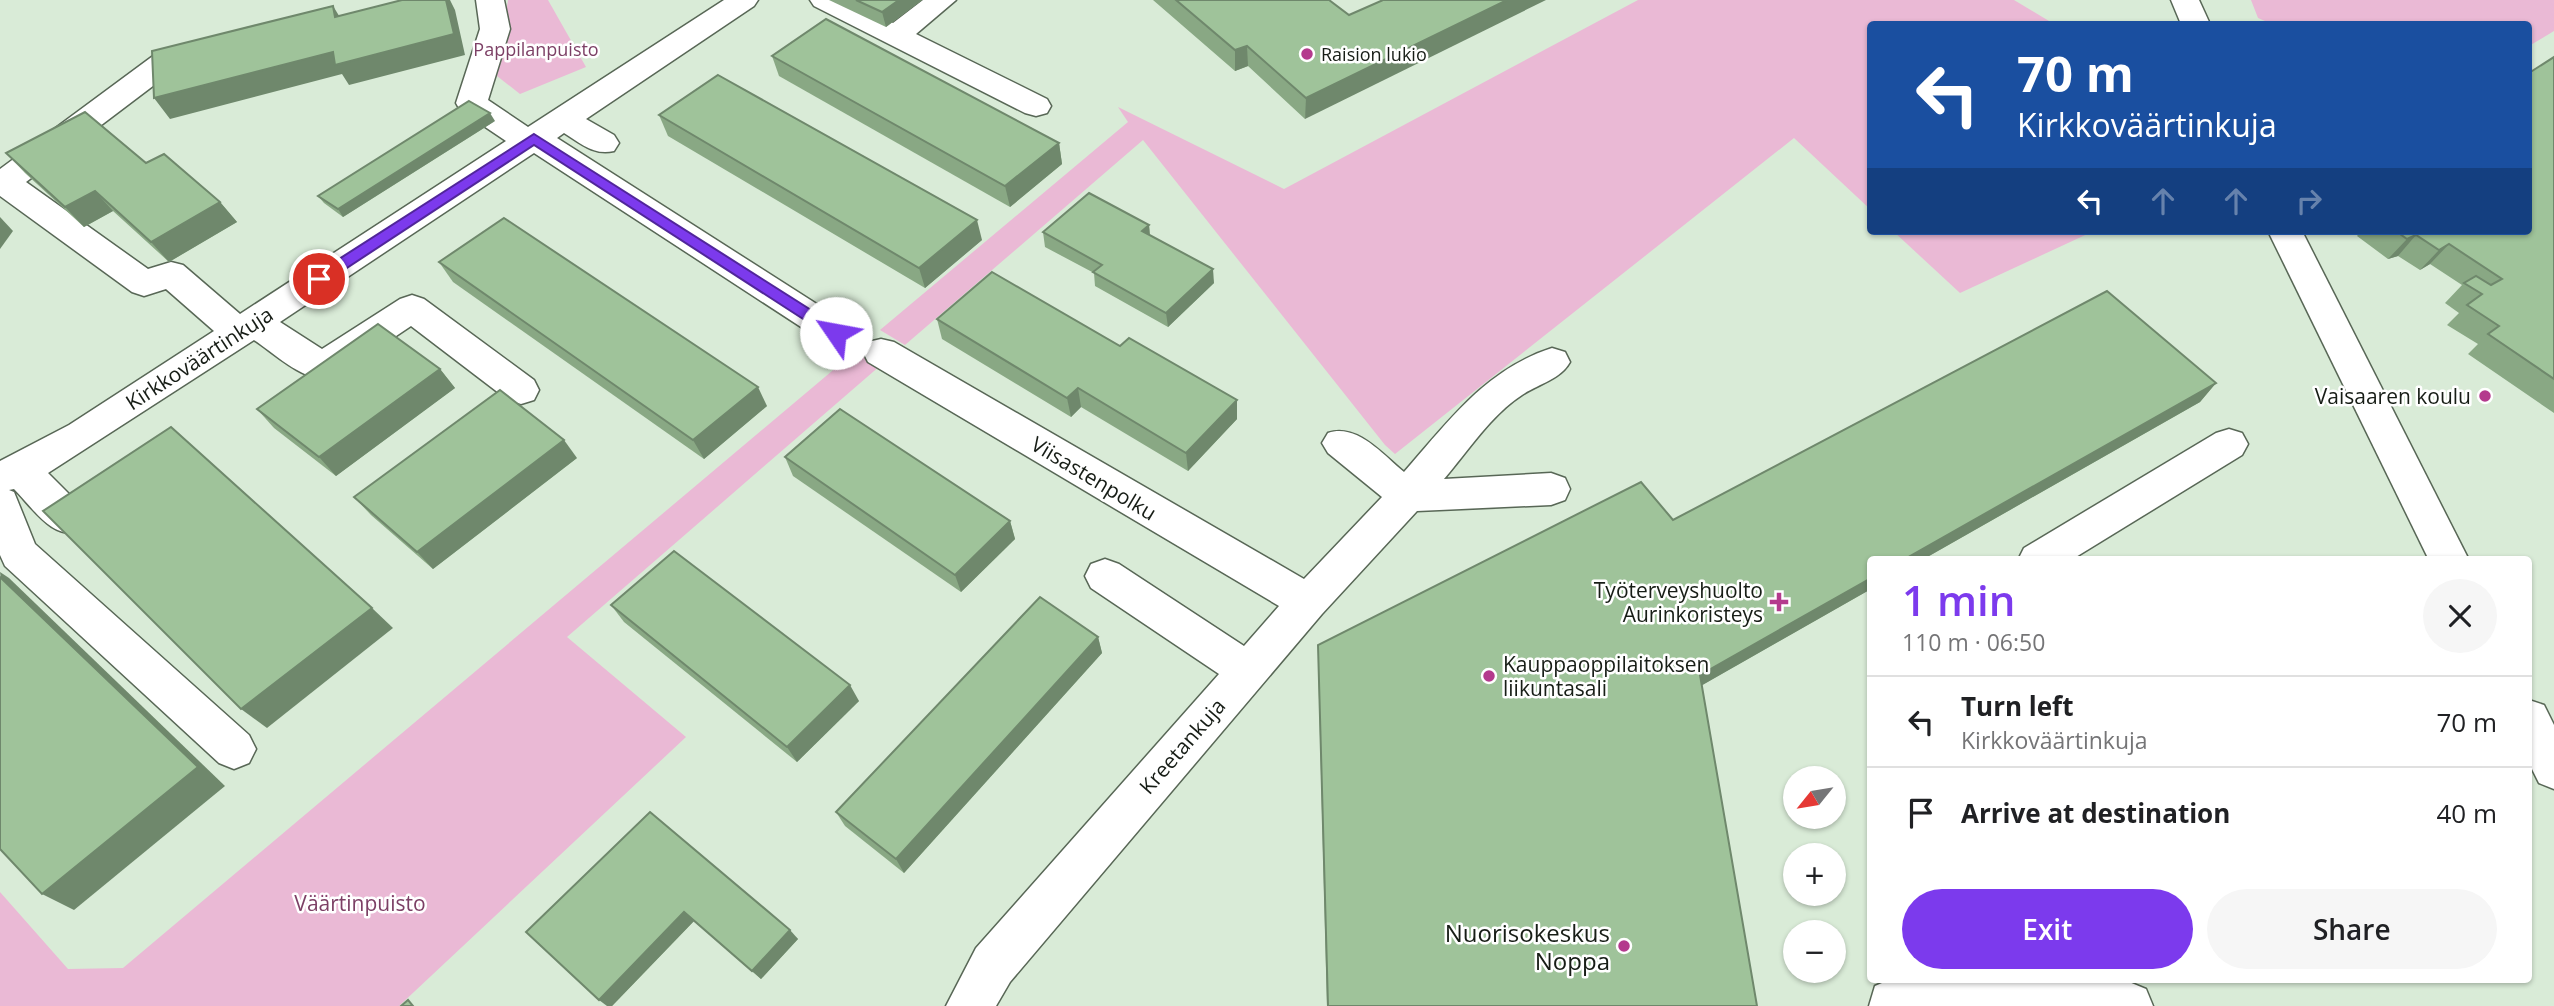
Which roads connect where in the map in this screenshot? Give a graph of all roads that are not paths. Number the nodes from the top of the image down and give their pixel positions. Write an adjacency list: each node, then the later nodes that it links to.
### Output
1 (490, 0): 12 (street)
2 (824, 0): 7 (street)
3 (942, 0): 7 (street)
4 (2185, 0): 6 (street)
5 (733, 2): 10 (street, Kirkkoväärtinkuja)
6 (2195, 21)
7 (895, 35): 9 (street)
8 (221, 48): 14 (street)
9 (1036, 106)
10 (563, 119): 11 (street); 12 (street, Kirkkoväärtinkuja)
11 (603, 143)
12 (526, 144): 13 (street); 16 (street, Kirkkoväärtinkuja); 17 (street)
13 (551, 176)
14 (2, 184): 16 (street)
15 (2287, 235): 29 (street)
16 (246, 327): 20 (street); 23 (street, Kirkkoväärtinkuja)
17 (836, 333)
18 (881, 352): 31 (street, Viisastenpolku)
19 (1552, 362): 25 (street, Kreetankuja)
20 (521, 390)
21 (1341, 443): 25 (street)
22 (2229, 444): 28 (street)
23 (10, 473): 27 (street)
24 (1551, 489): 25 (street)
25 (1407, 496): 31 (street, Kreetankuja)
26 (0, 503): 34 (street)
27 (70, 520)
28 (2045, 556)
29 (2447, 556)
30 (1105, 576): 32 (street)
31 (1308, 602): 32 (street, Kreetankuja)
32 (1248, 671): 38 (street, Kreetankuja)
33 (2532, 727): 35 (street)
34 (234, 749)
35 (2544, 761)
36 (2100, 983): 39 (street)
37 (1892, 1003): 39 (street)
38 (970, 1006)
39 (2108, 1006): 40 (street)
40 (2129, 1006)

